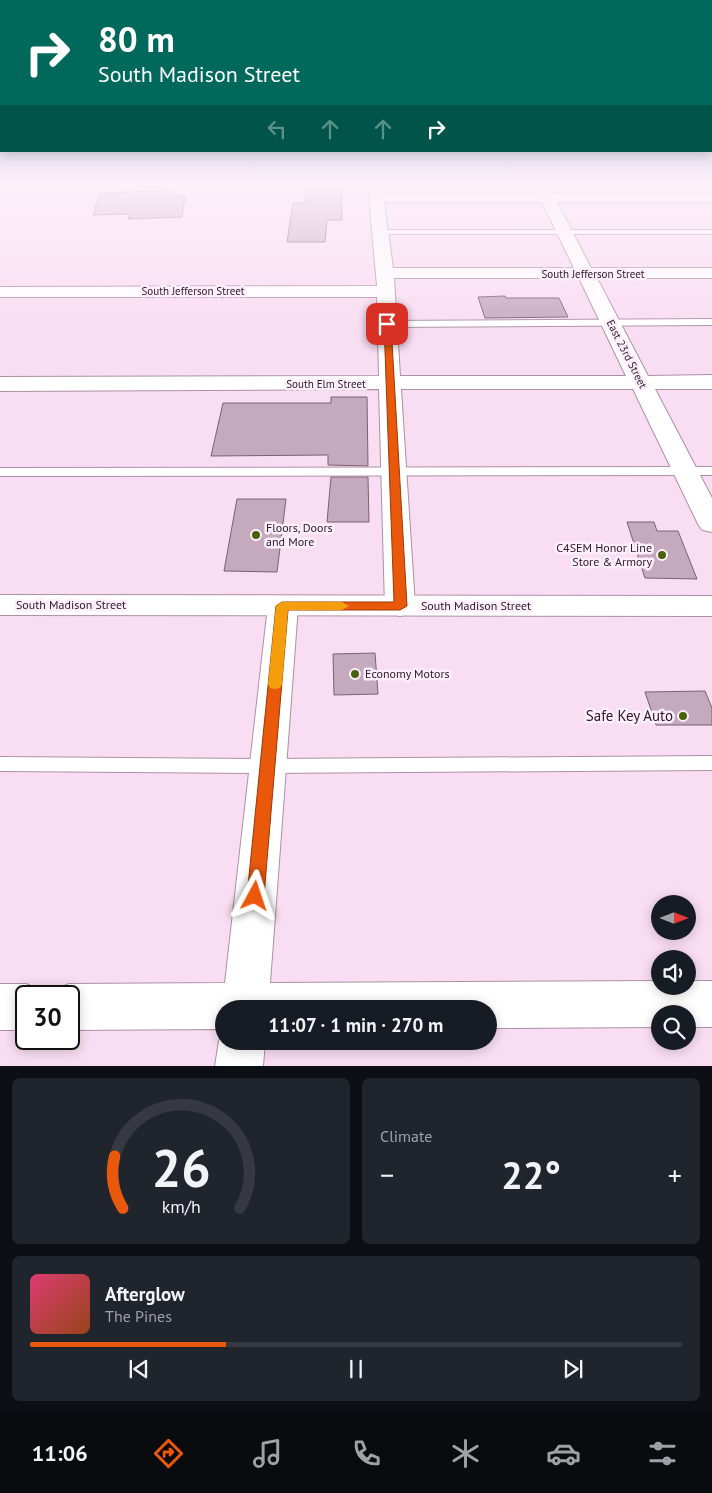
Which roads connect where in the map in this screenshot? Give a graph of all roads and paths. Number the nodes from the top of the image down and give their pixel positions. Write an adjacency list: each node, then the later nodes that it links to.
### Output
1 (380, 235): 5 (street)
2 (564, 235): 4 (street, East 23rd Street)
3 (712, 273): 4 (street, South Jefferson Street)
4 (584, 274): 5 (street, South Jefferson Street); 8 (street, East 23rd Street)
5 (385, 282): 6 (street, South Jefferson Street); 9 (street)
6 (0, 292)
7 (712, 322): 8 (lane)
8 (611, 323): 9 (lane); 10 (street, East 23rd Street)
9 (387, 324): 13 (street)
10 (641, 382): 11 (street, South Elm Street); 13 (street, South Elm Street); 14 (street, East 23rd Street)
11 (712, 382)
12 (0, 384): 13 (street, South Elm Street)
13 (391, 384): 17 (street)
14 (685, 471): 15 (lane); 17 (lane); 18 (street, East 23rd Street)
15 (712, 471)
16 (0, 472): 17 (lane)
17 (395, 473): 21 (street)
18 (712, 524)
19 (0, 605): 20 (street, South Madison Street)
20 (282, 606): 21 (street, South Madison Street); 25 (street)
21 (400, 606): 22 (street, South Madison Street)
22 (712, 606)
23 (712, 763): 25 (lane)
24 (0, 764): 25 (lane)
25 (267, 766): 26 (street)
26 (246, 1000)
27 (712, 1004): 31 (street)
28 (0, 1007): 29 (street)
29 (15, 1007)
30 (80, 1008): 32 (street)
31 (497, 1011)
32 (215, 1017)
33 (241, 1050): 34 (street)
34 (239, 1066)

